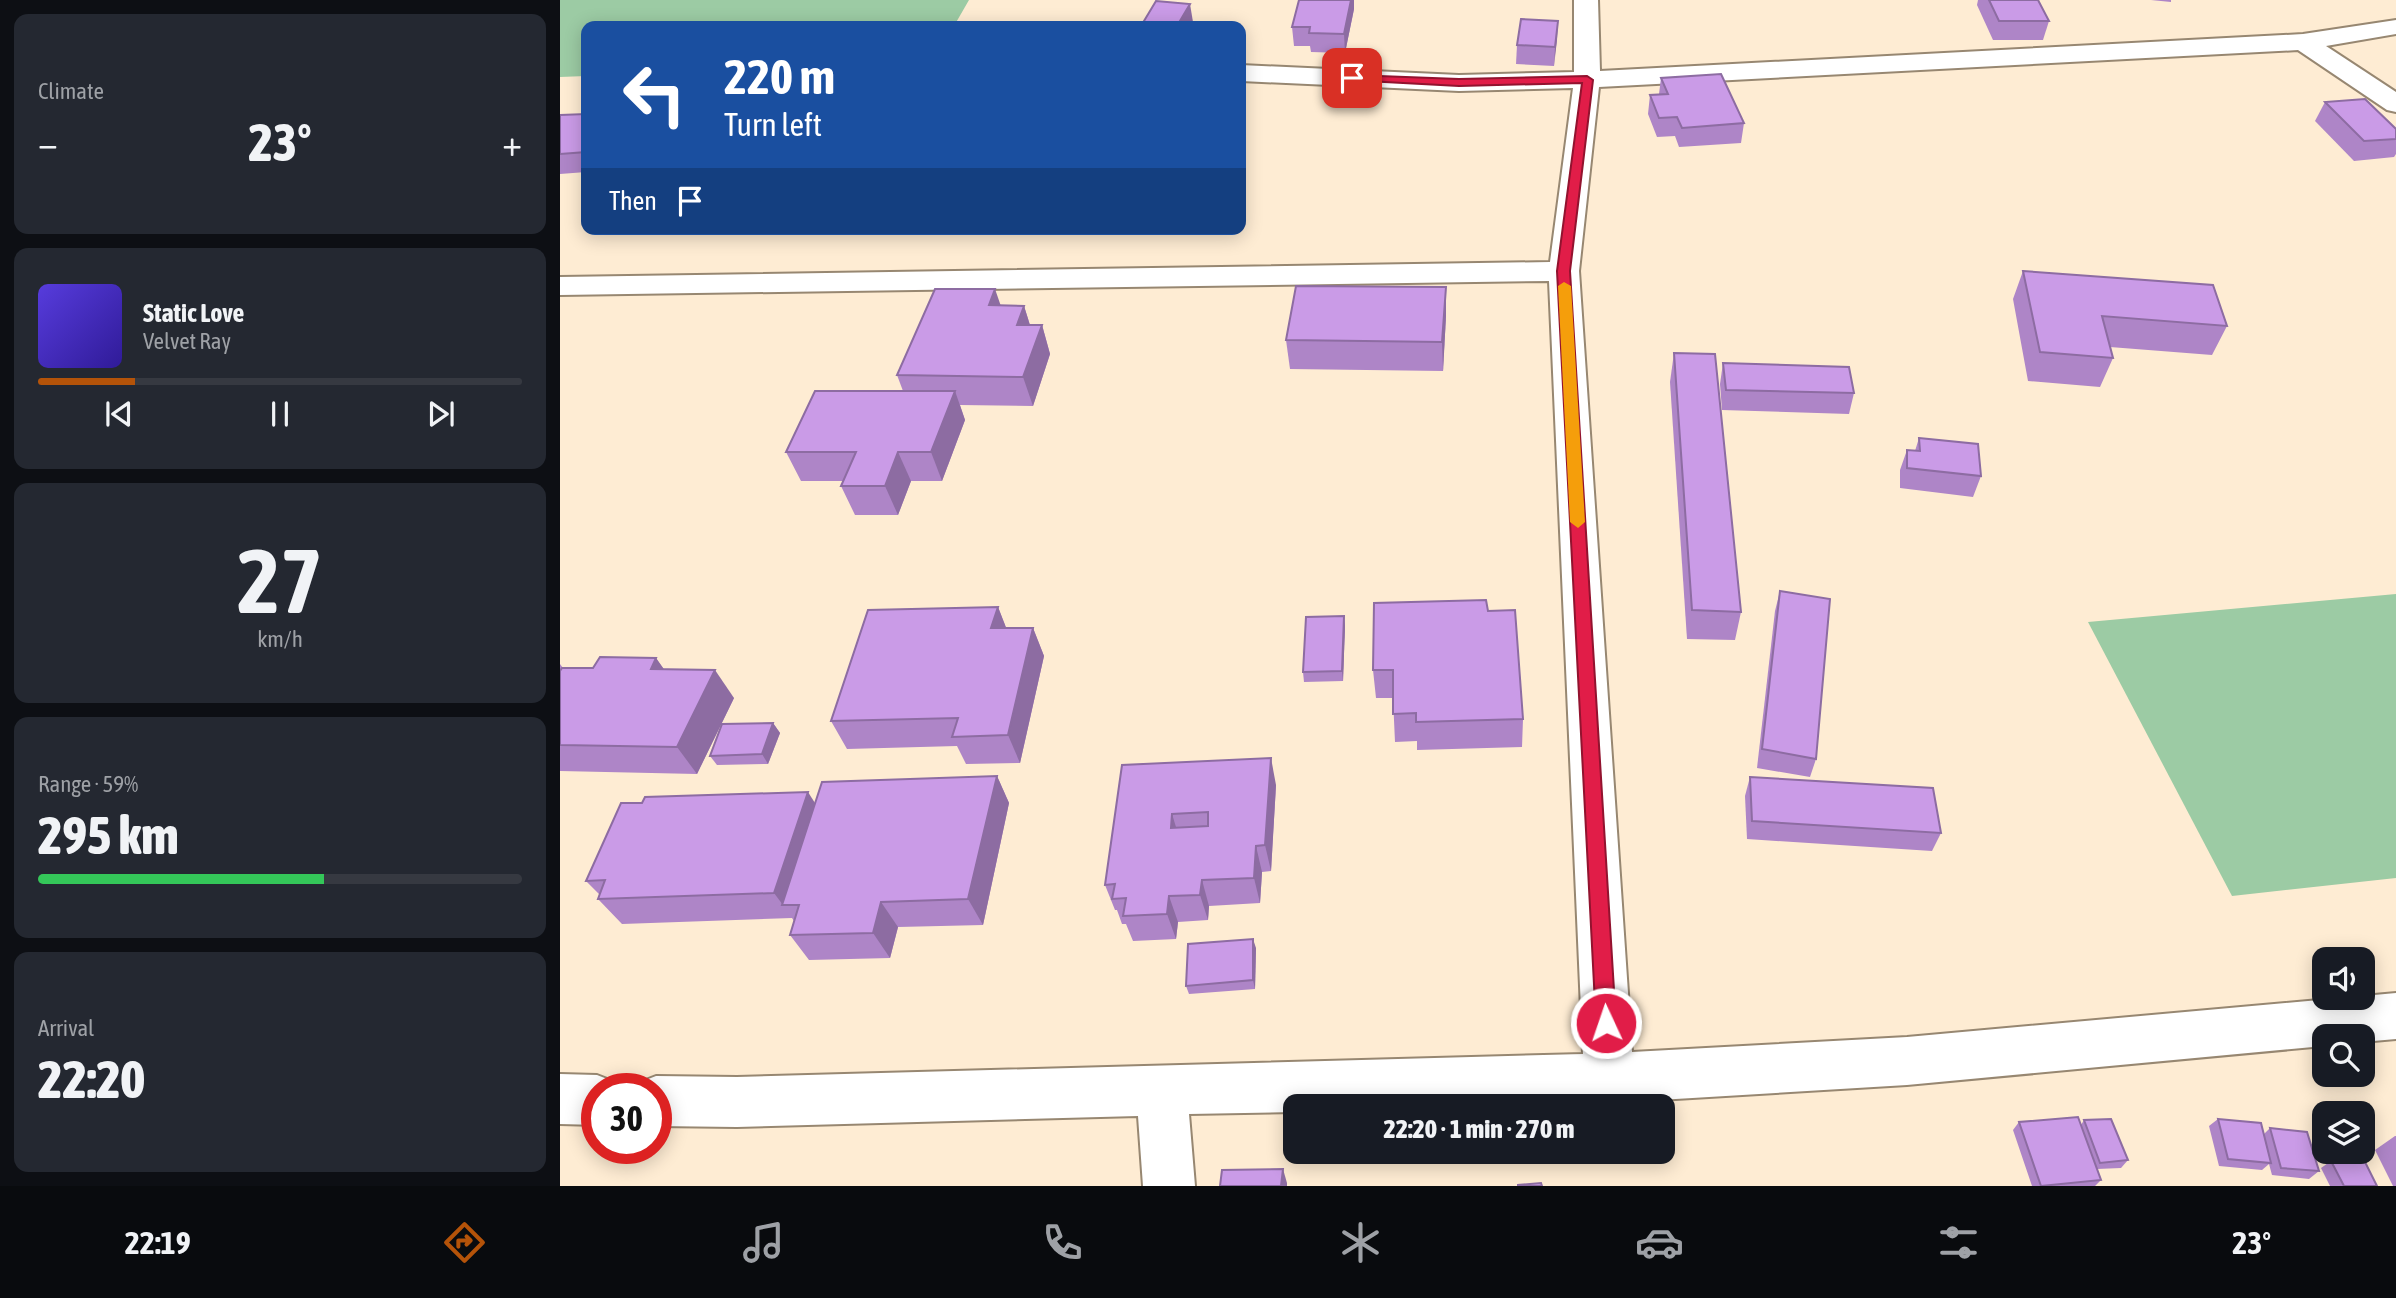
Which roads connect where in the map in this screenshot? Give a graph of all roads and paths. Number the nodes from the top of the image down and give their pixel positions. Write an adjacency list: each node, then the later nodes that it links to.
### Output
1 (1586, 0): 5 (street)
2 (2396, 27): 3 (street)
3 (2303, 42): 5 (street); 6 (street)
4 (1246, 73): 5 (street)
5 (1587, 80): 7 (street)
6 (2396, 104)
7 (1564, 271): 8 (street); 10 (street)
8 (560, 286)
9 (2396, 1016): 10 (street)
10 (1609, 1078): 11 (street)
11 (1162, 1090): 14 (street); 15 (street)
12 (560, 1099): 13 (street)
13 (581, 1100)
14 (672, 1101)
15 (1169, 1186)

